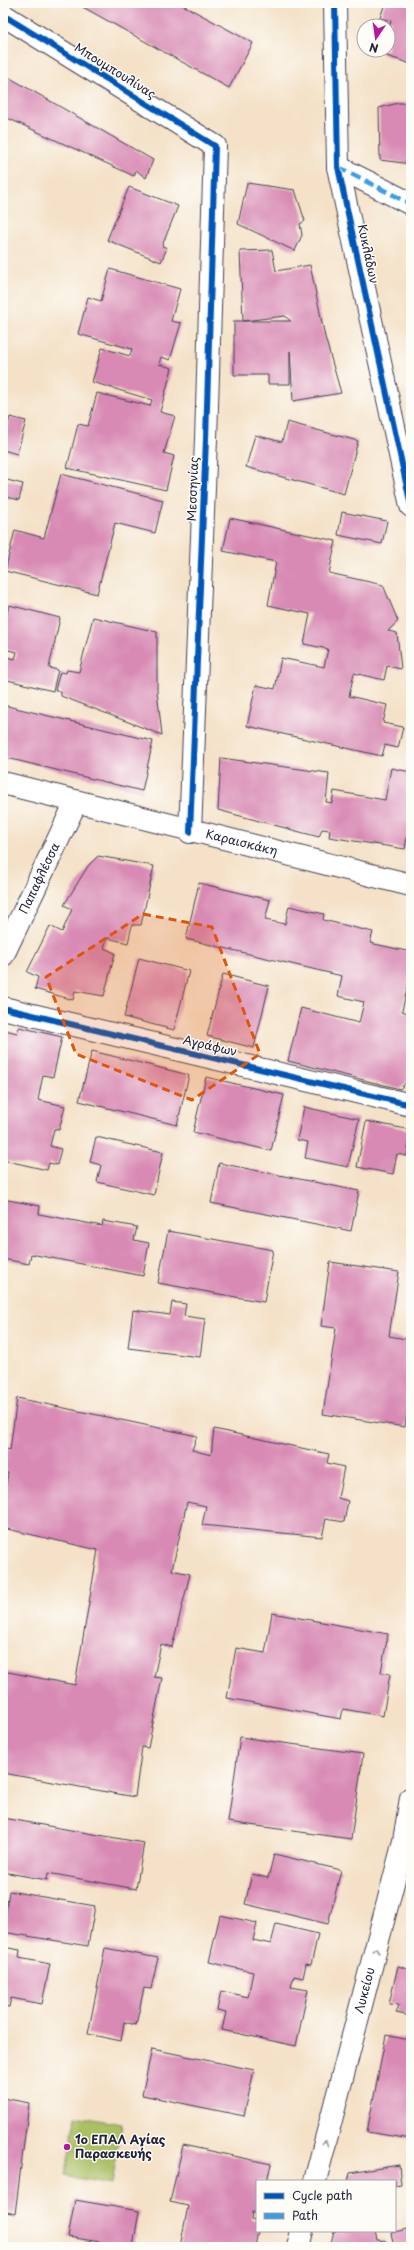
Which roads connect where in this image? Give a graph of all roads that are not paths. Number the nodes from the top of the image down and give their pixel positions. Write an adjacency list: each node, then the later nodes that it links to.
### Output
1 (335, 3): 4 (street, Κυκλάδων)
2 (3, 15): 3 (street, Μπουμπουλίνας)
3 (215, 146): 9 (street, Μεσσηνίας)
4 (338, 167): 5 (street); 6 (street, Κυκλάδων)
5 (411, 204)
6 (411, 506)
7 (3, 783): 8 (street, Καραισκάκη)
8 (76, 802): 9 (street, Καραισκάκη); 11 (street, Παπαφλέσσα)
9 (190, 832): 10 (street, Καραισκάκη)
10 (411, 886)
11 (3, 955)
12 (3, 1008): 13 (street, Αγράφων)
13 (411, 1106)
14 (411, 1798): 15 (street, Λυκείου)
15 (407, 1841): 16 (street, Λυκείου, one-way to 15)
16 (315, 2180)
17 (302, 2232): 18 (street)
18 (298, 2247)

